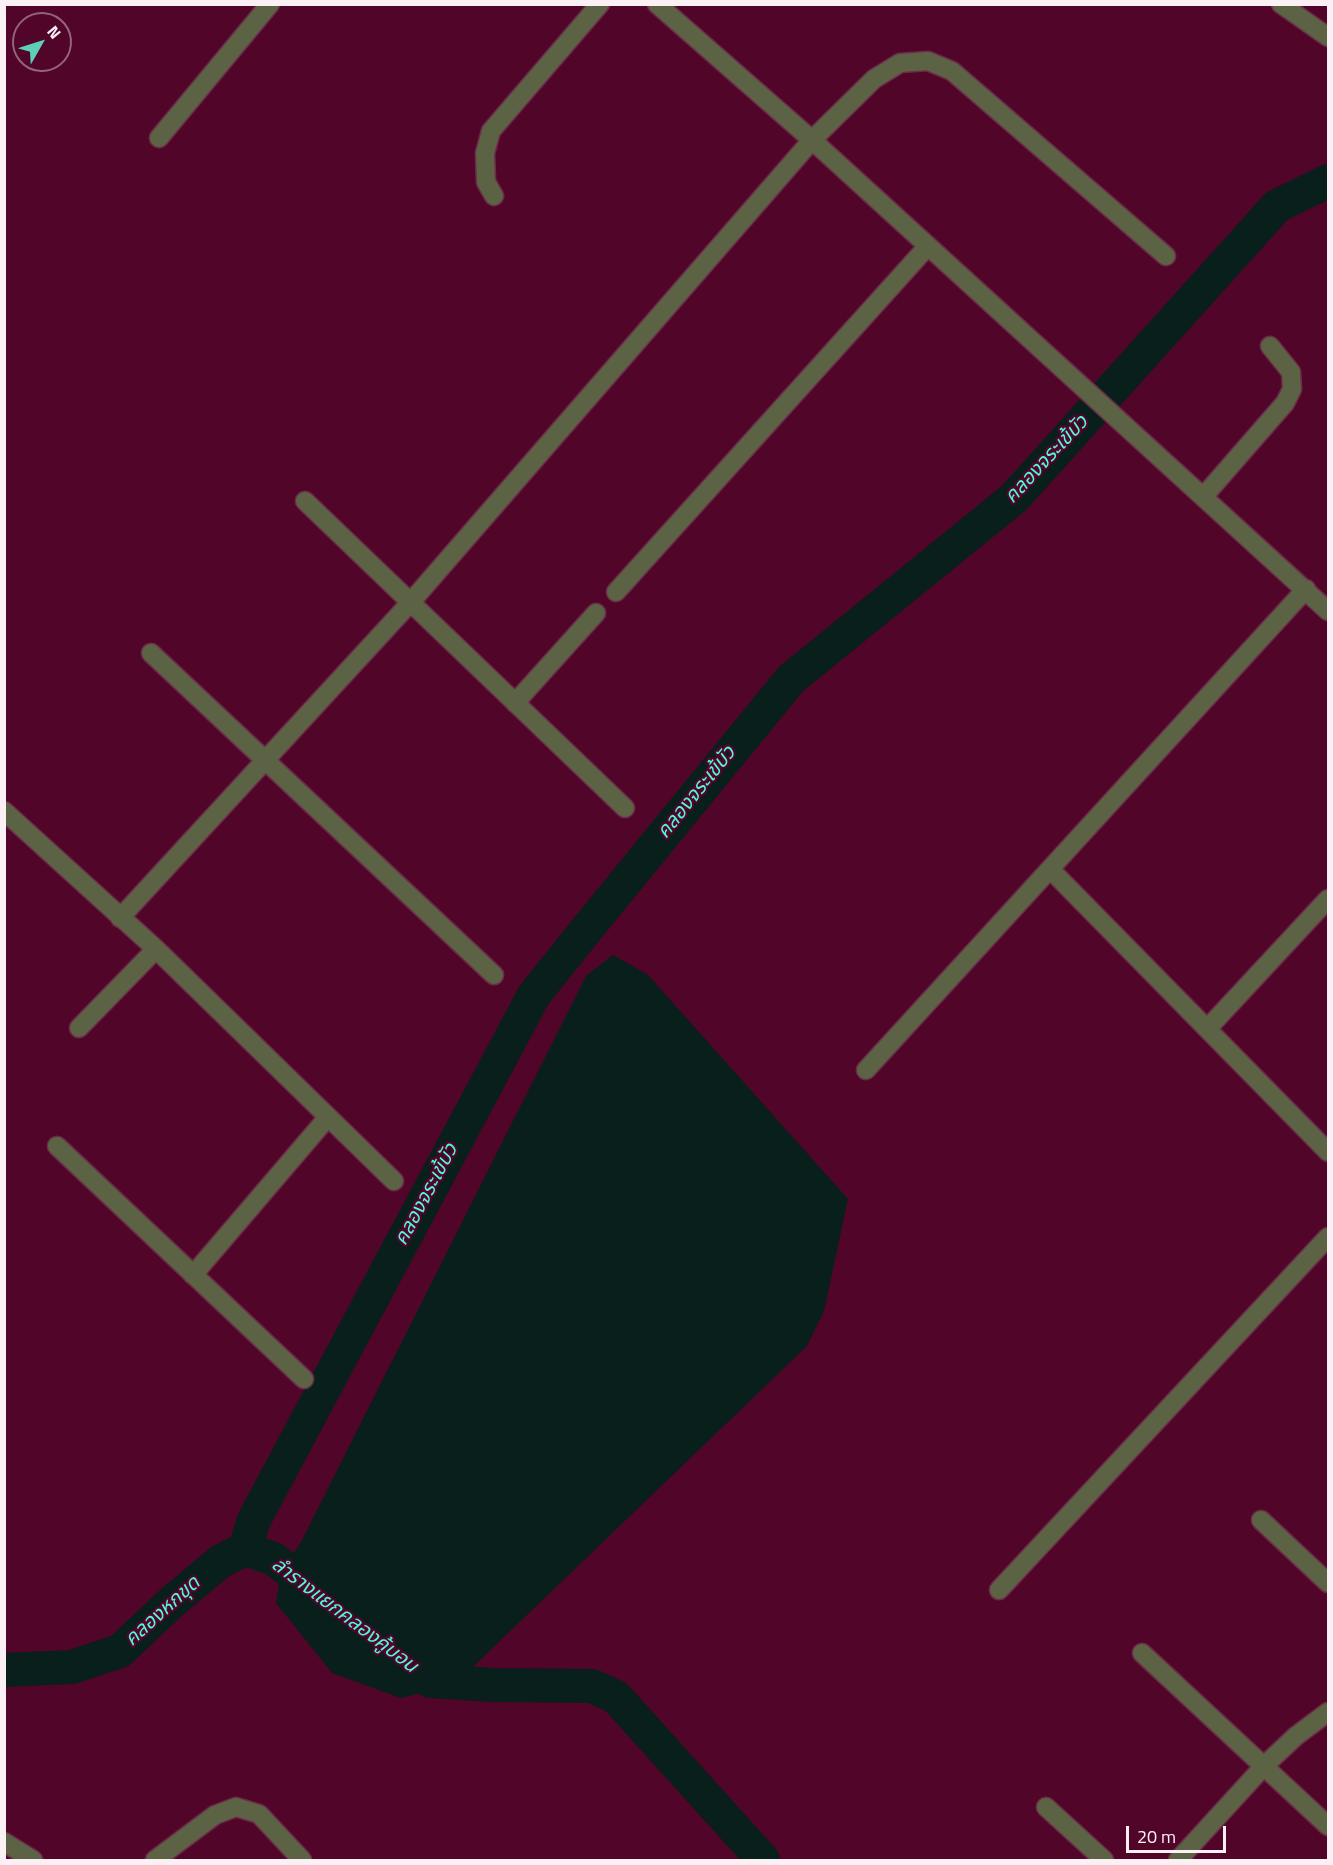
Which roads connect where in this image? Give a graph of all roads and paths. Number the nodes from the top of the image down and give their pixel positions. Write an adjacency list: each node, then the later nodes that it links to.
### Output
1 (270, 4): 6 (street)
2 (600, 4): 8 (street)
3 (657, 4): 7 (street)
4 (1281, 4): 5 (street)
5 (1329, 37)
6 (159, 138)
7 (812, 140): 9 (street); 10 (street); 16 (street)
8 (494, 196)
9 (927, 247): 12 (street); 15 (street)
10 (1166, 256)
11 (1270, 346): 12 (street)
12 (1204, 496): 14 (street)
13 (304, 501): 16 (street)
14 (1306, 589): 17 (street); 24 (street)
15 (616, 592)
16 (410, 603): 20 (street); 21 (street)
17 (1329, 611)
18 (596, 613): 20 (street)
19 (151, 653): 21 (street)
20 (515, 703): 22 (street)
21 (266, 762): 26 (street); 28 (street)
22 (625, 808)
23 (4, 811): 26 (street)
24 (1050, 869): 30 (street); 31 (street)
25 (1329, 899): 30 (street)
26 (120, 918): 27 (street)
27 (156, 949): 29 (street); 32 (street)
28 (494, 975)
29 (79, 1028)
30 (1208, 1029): 34 (street)
31 (866, 1070)
32 (328, 1117): 35 (street); 37 (street)
33 (57, 1146): 37 (street)
34 (1329, 1152)
35 (393, 1180)
36 (1329, 1237): 41 (street)
37 (193, 1275): 38 (street)
38 (304, 1379)
39 (1261, 1520): 40 (street)
40 (1329, 1583)
41 (999, 1590)
42 (1142, 1653): 44 (street)
43 (1329, 1712): 44 (street)
44 (1264, 1766): 46 (street); 52 (street)
45 (1046, 1807): 51 (street)
46 (1329, 1826)
47 (4, 1842): 48 (street)
48 (33, 1860)
49 (155, 1860): 50 (street)
50 (302, 1860)
51 (1104, 1860)
52 (1178, 1860)

